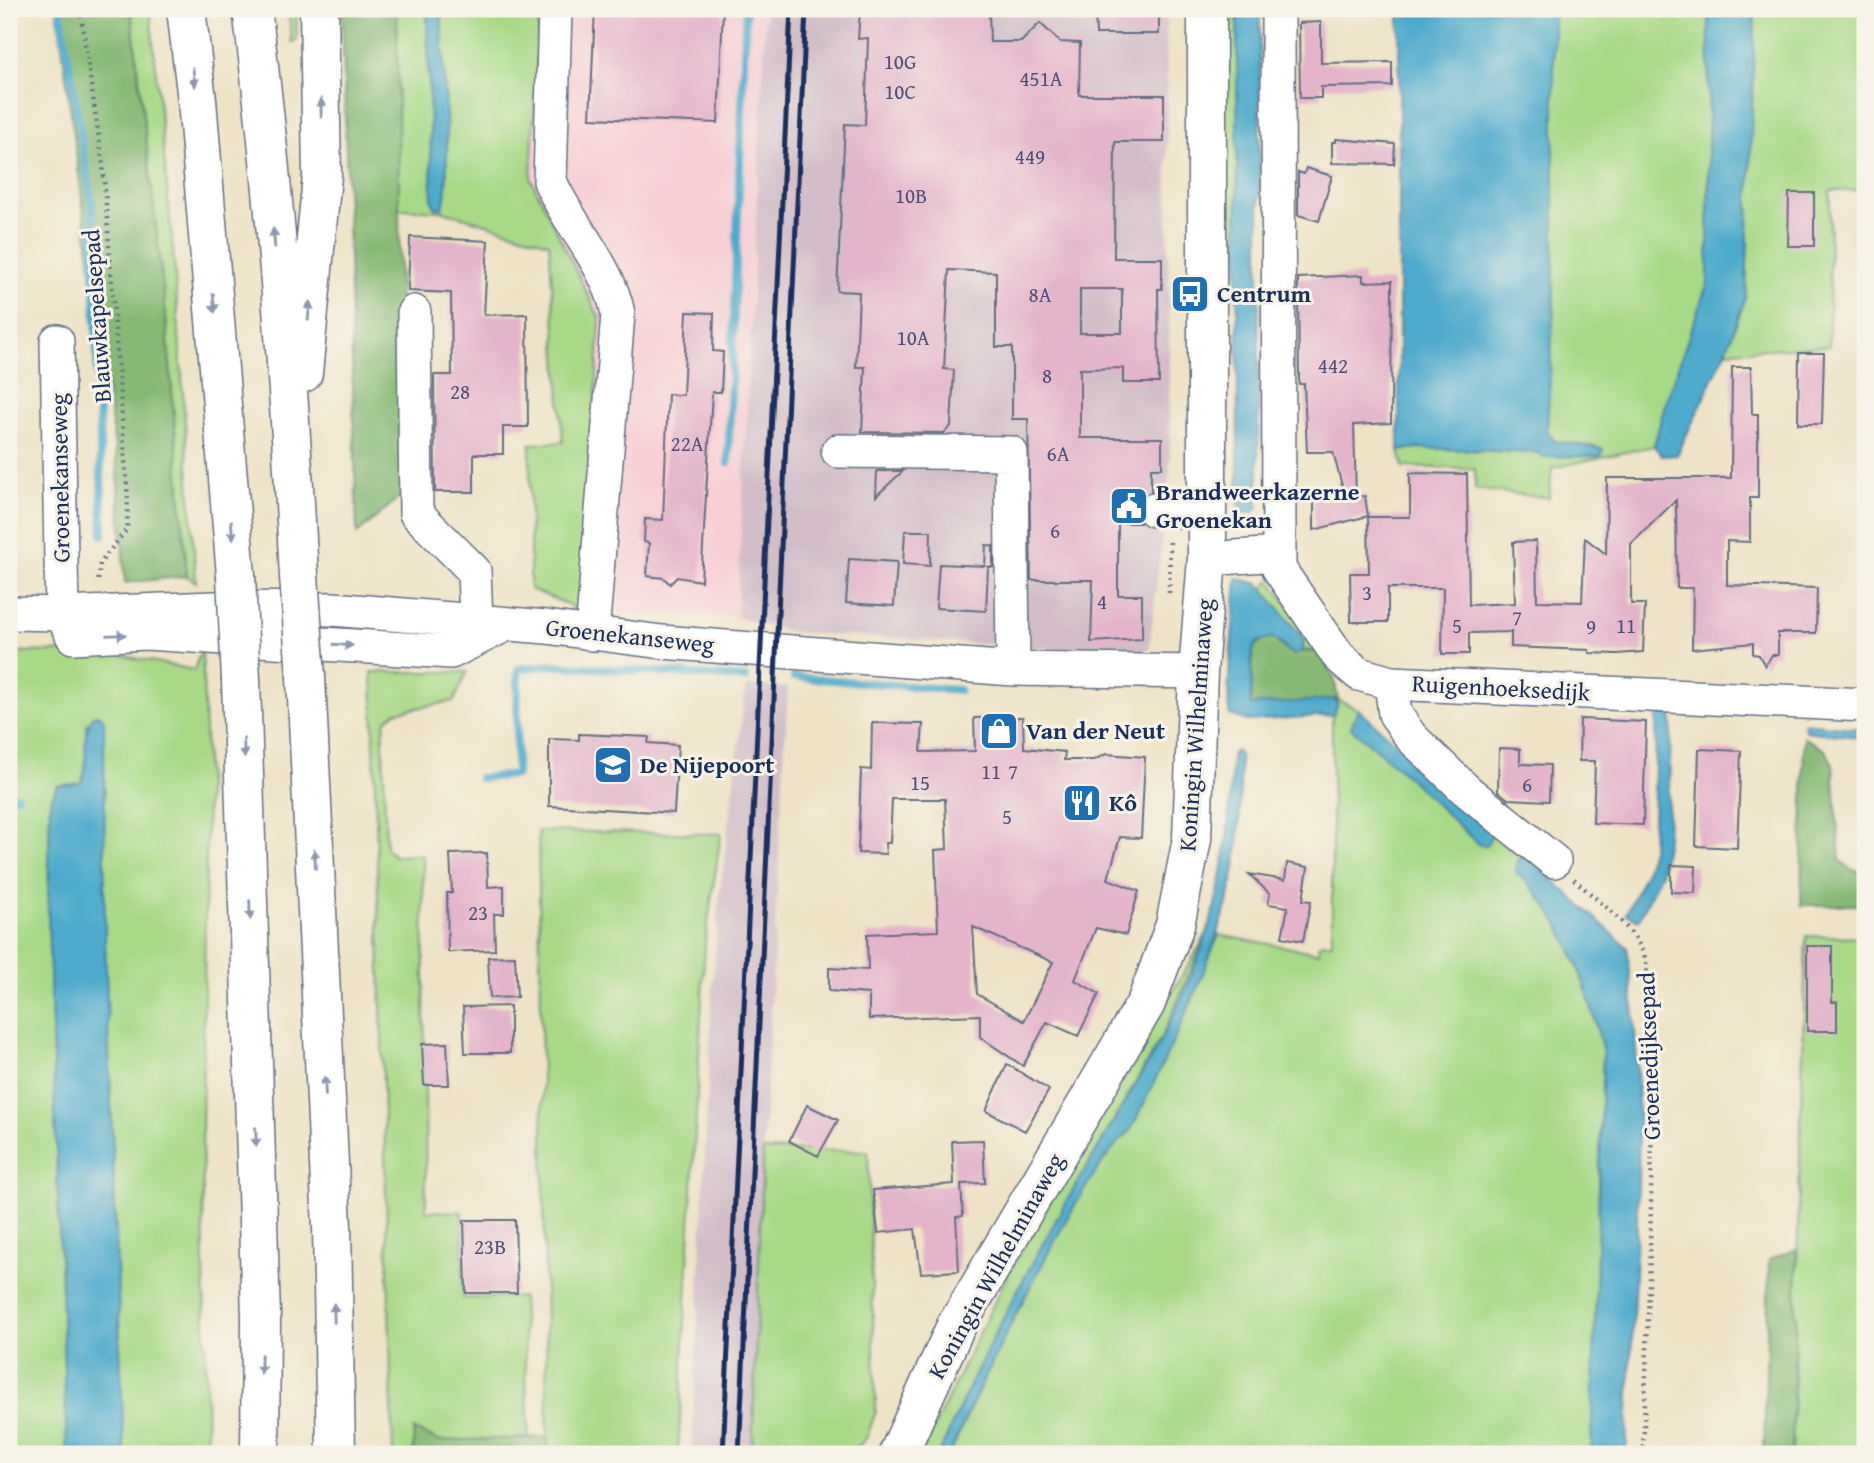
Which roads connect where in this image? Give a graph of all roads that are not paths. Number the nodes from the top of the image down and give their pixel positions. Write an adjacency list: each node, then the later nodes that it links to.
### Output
1 (186, 9): 24 (main road, one-way to 24, bridge)
2 (252, 9): 10 (main road, one-way to 2)
3 (318, 9): 10 (main road, one-way to 3)
4 (555, 9): 18 (street)
5 (1207, 9): 12 (main road, Koningin Wilhelminaweg)
6 (1278, 9): 13 (street)
7 (414, 312): 17 (street)
8 (57, 341): 16 (street, Groenekanseweg)
9 (838, 451): 19 (street)
10 (294, 477): 25 (main road, one-way to 10, bridge)
11 (1154, 510): 12 (street)
12 (1207, 512): 14 (main road, Koningin Wilhelminaweg)
13 (1279, 554): 14 (street); 21 (street, Ruigenhoeksedijk)
14 (1207, 559): 20 (main road, Koningin Wilhelminaweg)
15 (9, 613): 16 (street, Groenekanseweg)
16 (62, 614): 17 (street, Groenekanseweg); 17 (street, one-way to 17)
17 (492, 622): 18 (street, Groenekanseweg)
18 (592, 634): 19 (street, Groenekanseweg)
19 (1013, 669): 20 (street, Groenekanseweg)
20 (1198, 672): 26 (main road, Koningin Wilhelminaweg)
21 (1391, 683): 22 (street, Ruigenhoeksedijk); 23 (street)
22 (1865, 705)
23 (1554, 861)
24 (260, 1454)
25 (336, 1454)
26 (898, 1454)

